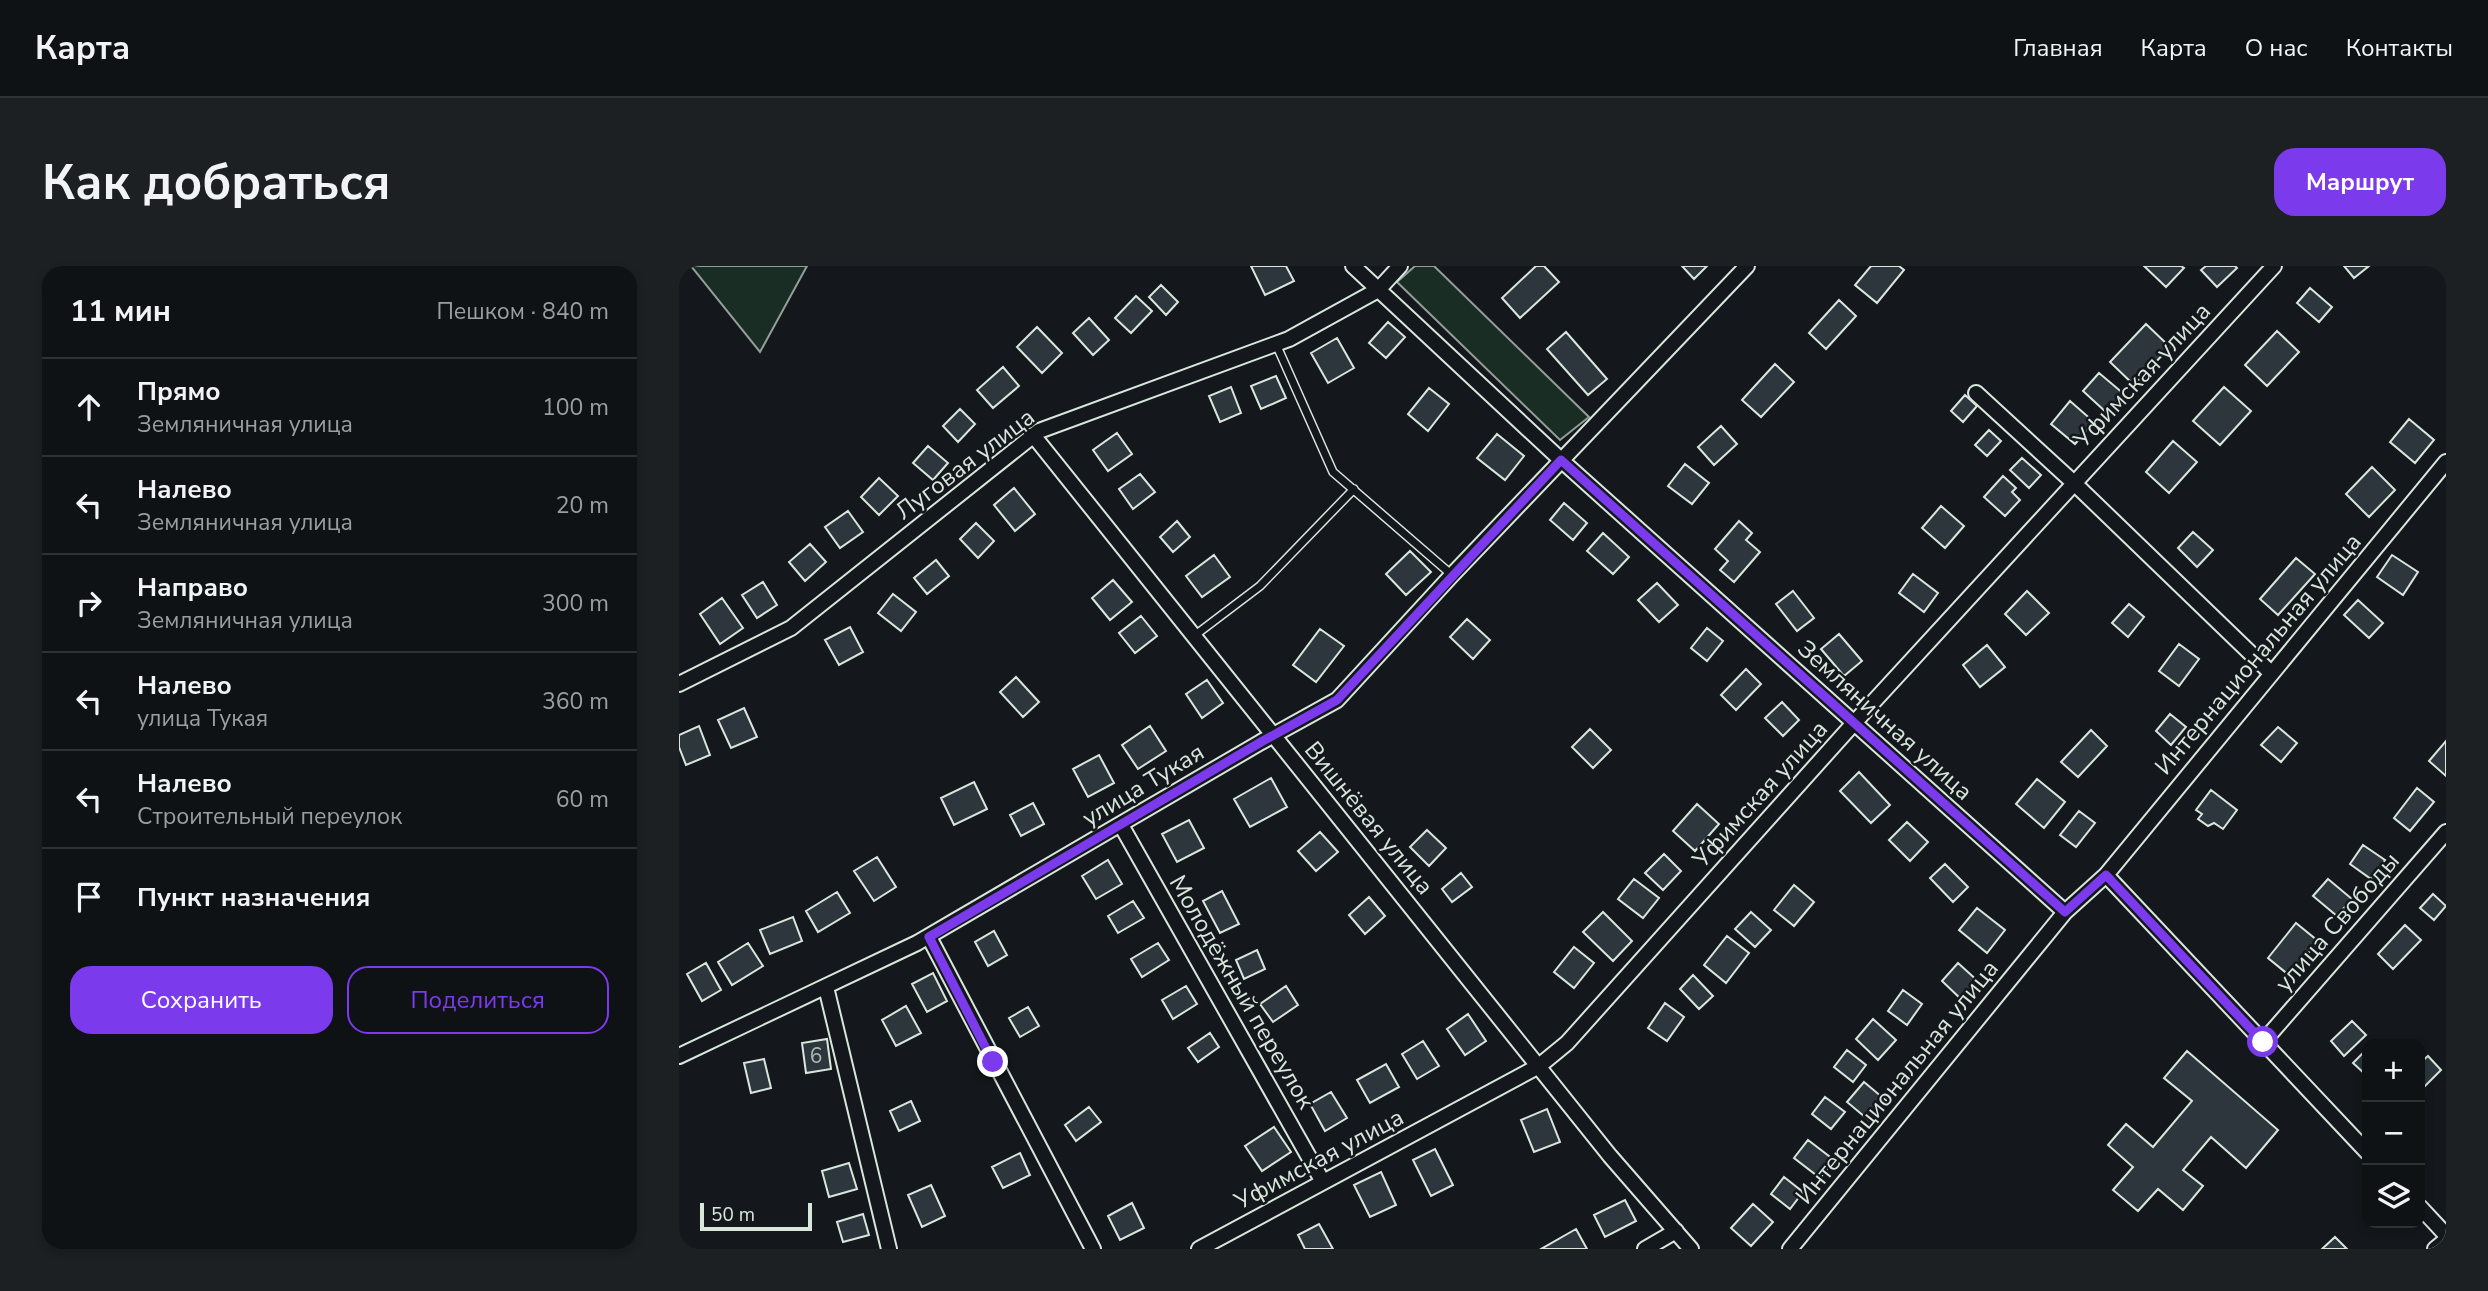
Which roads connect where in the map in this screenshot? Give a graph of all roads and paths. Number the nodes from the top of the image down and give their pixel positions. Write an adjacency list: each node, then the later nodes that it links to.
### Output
1 (1353, 266): 5 (street, Земляничная улица)
2 (1400, 266): 5 (street, Луговая улица)
3 (1747, 266): 9 (street, улица Тукая)
4 (2274, 266): 11 (street, Уфимская улица)
5 (1378, 290): 6 (street, Луговая улица); 9 (street, Земляничная улица)
6 (1276, 343): 8 (street, Луговая улица); 12 (lane)
7 (1976, 393): 11 (street)
8 (1033, 435): 14 (street, Вишнёвая улица); 16 (street, Луговая улица)
9 (1561, 460): 13 (street, улица Тукая); 17 (street, Земляничная улица)
10 (2446, 462): 15 (street, Интернациональная улица)
11 (2074, 483): 15 (street); 17 (street, Уфимская улица)
12 (1354, 489): 13 (lane); 14 (lane)
13 (1453, 575): 18 (street, улица Тукая)
14 (1193, 635): 18 (street, Вишнёвая улица)
15 (2271, 673): 21 (street, Интернациональная улица)
16 (679, 684)
17 (1854, 723): 22 (street, Земляничная улица); 27 (street, Уфимская улица)
18 (1273, 735): 19 (street, улица Тукая); 27 (street, Вишнёвая улица)
19 (1121, 825): 23 (street, улица Тукая); 29 (street, Молодёжный переулок)
20 (2446, 832): 25 (street, улица Свободы)
21 (2106, 875): 22 (street); 25 (street)
22 (2065, 912): 38 (street, Интернациональная улица)
23 (929, 937): 24 (street, улица Тукая); 34 (street)
24 (826, 987): 26 (street, улица Тукая); 33 (street)
25 (2263, 1042): 28 (street)
26 (679, 1056)
27 (1539, 1066): 29 (street, Уфимская улица); 31 (street, Вишнёвая улица)
28 (2362, 1147)
29 (1323, 1182): 35 (street, Уфимская улица)
30 (2425, 1213): 32 (street)
31 (1676, 1231): 36 (street); 37 (street, Вишнёвая улица)
32 (2446, 1237): 39 (street)
33 (890, 1249)
34 (1093, 1249)
35 (1199, 1249)
36 (1645, 1249)
37 (1691, 1249)
38 (1790, 1249)
39 (2435, 1249)

